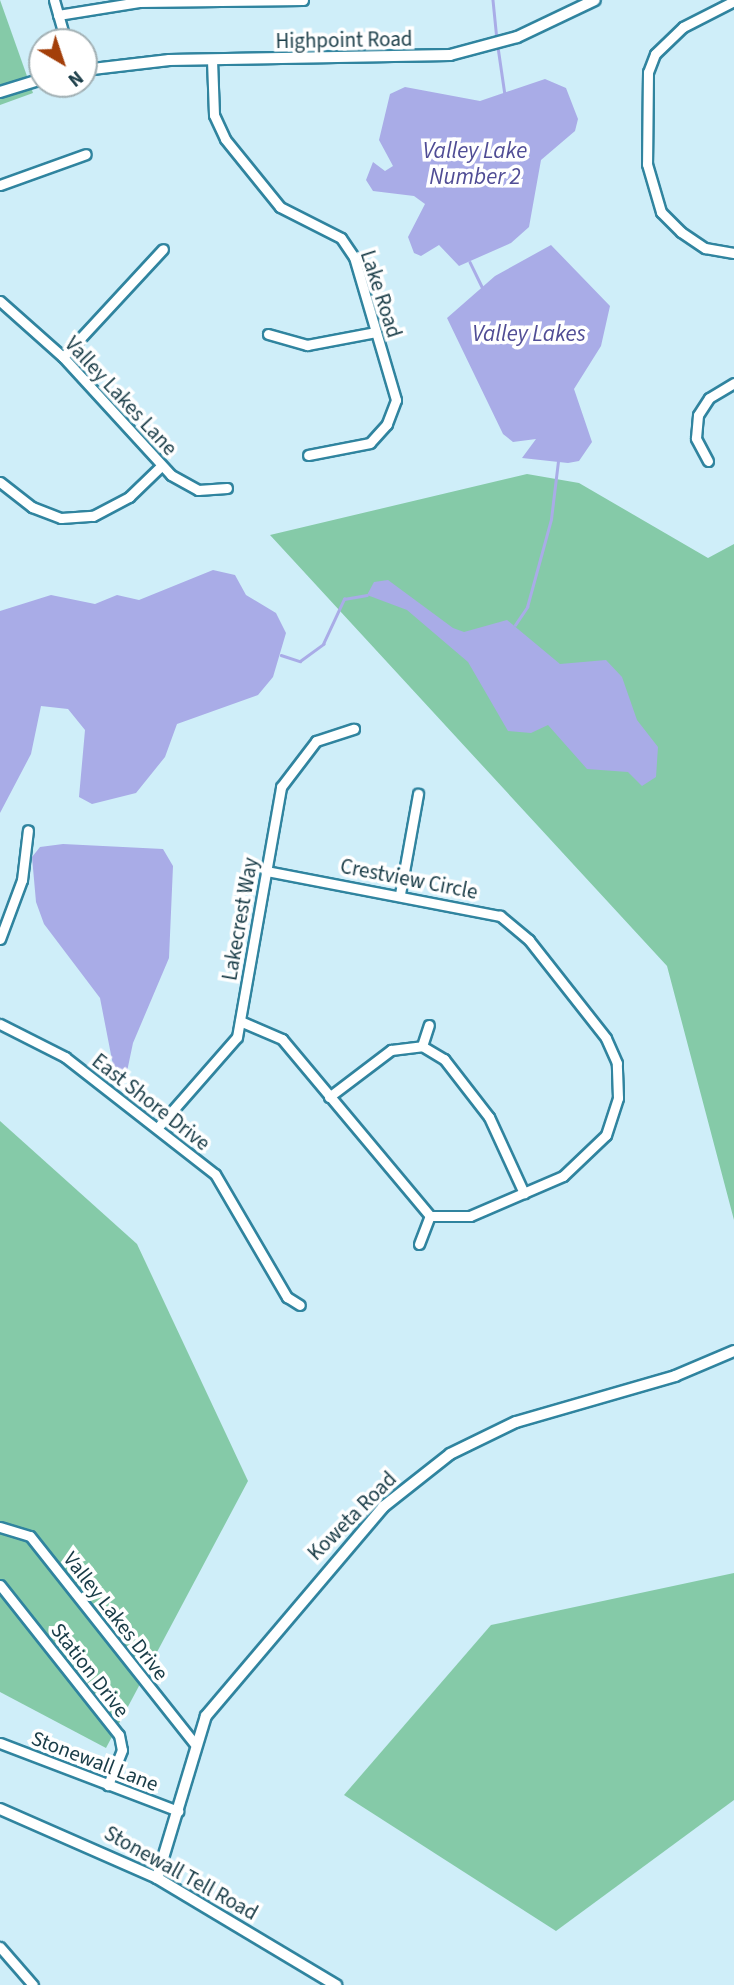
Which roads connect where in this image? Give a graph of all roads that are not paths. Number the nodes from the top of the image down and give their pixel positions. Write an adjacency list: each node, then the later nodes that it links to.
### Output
1 (54, 0): 7 (street)
2 (303, 0): 5 (street)
3 (595, 0): 9 (street, Highpoint Road)
4 (139, 1): 5 (street); 7 (street)
5 (235, 1)
6 (734, 1): 16 (street)
7 (58, 16): 8 (street)
8 (61, 28)
9 (212, 60): 10 (street, Highpoint Road); 18 (street, Lake Road)
10 (98, 68)
11 (28, 83): 12 (street)
12 (0, 92)
13 (86, 154): 14 (street)
14 (0, 186)
15 (163, 249): 20 (street)
16 (734, 253)
17 (0, 301): 20 (street, Valley Lakes Lane)
18 (376, 332): 19 (street); 22 (street, Lake Road)
19 (268, 334)
20 (63, 357): 24 (street, Valley Lakes Lane)
21 (734, 383): 23 (street)
22 (308, 455)
23 (708, 461)
24 (161, 466): 25 (street); 26 (street, Valley Lakes Lane)
25 (0, 482)
26 (227, 488)
27 (354, 729): 30 (street, Lakecrest Way)
28 (418, 794): 31 (street)
29 (28, 830): 32 (street)
30 (266, 871): 31 (street, Crestview Circle); 33 (street, Lakecrest Way)
31 (400, 894): 39 (street, Crestview Circle)
32 (0, 939)
33 (240, 1021): 37 (street); 38 (street, Lakecrest Way)
34 (0, 1024): 38 (street, East Shore Drive)
35 (429, 1026): 36 (street)
36 (422, 1046): 37 (street); 39 (street)
37 (329, 1097): 40 (street)
38 (159, 1126): 42 (street, East Shore Drive)
39 (524, 1193): 40 (street, Crestview Circle)
40 (430, 1216): 41 (street)
41 (419, 1244)
42 (300, 1305)
43 (734, 1351): 47 (street, Koweta Road)
44 (0, 1527): 47 (street, Valley Lakes Drive)
45 (1, 1589): 48 (street, Station Drive)
46 (0, 1743): 48 (street, Stonewall Lane)
47 (194, 1743): 50 (street, Koweta Road)
48 (108, 1785): 50 (street, Stonewall Lane)
49 (0, 1809): 51 (street, Stonewall Tell Road)
50 (178, 1811): 51 (street, Koweta Road)
51 (158, 1878): 54 (street, Stonewall Tell Road)
52 (0, 1947): 53 (street)
53 (33, 1985)
54 (336, 1985)

